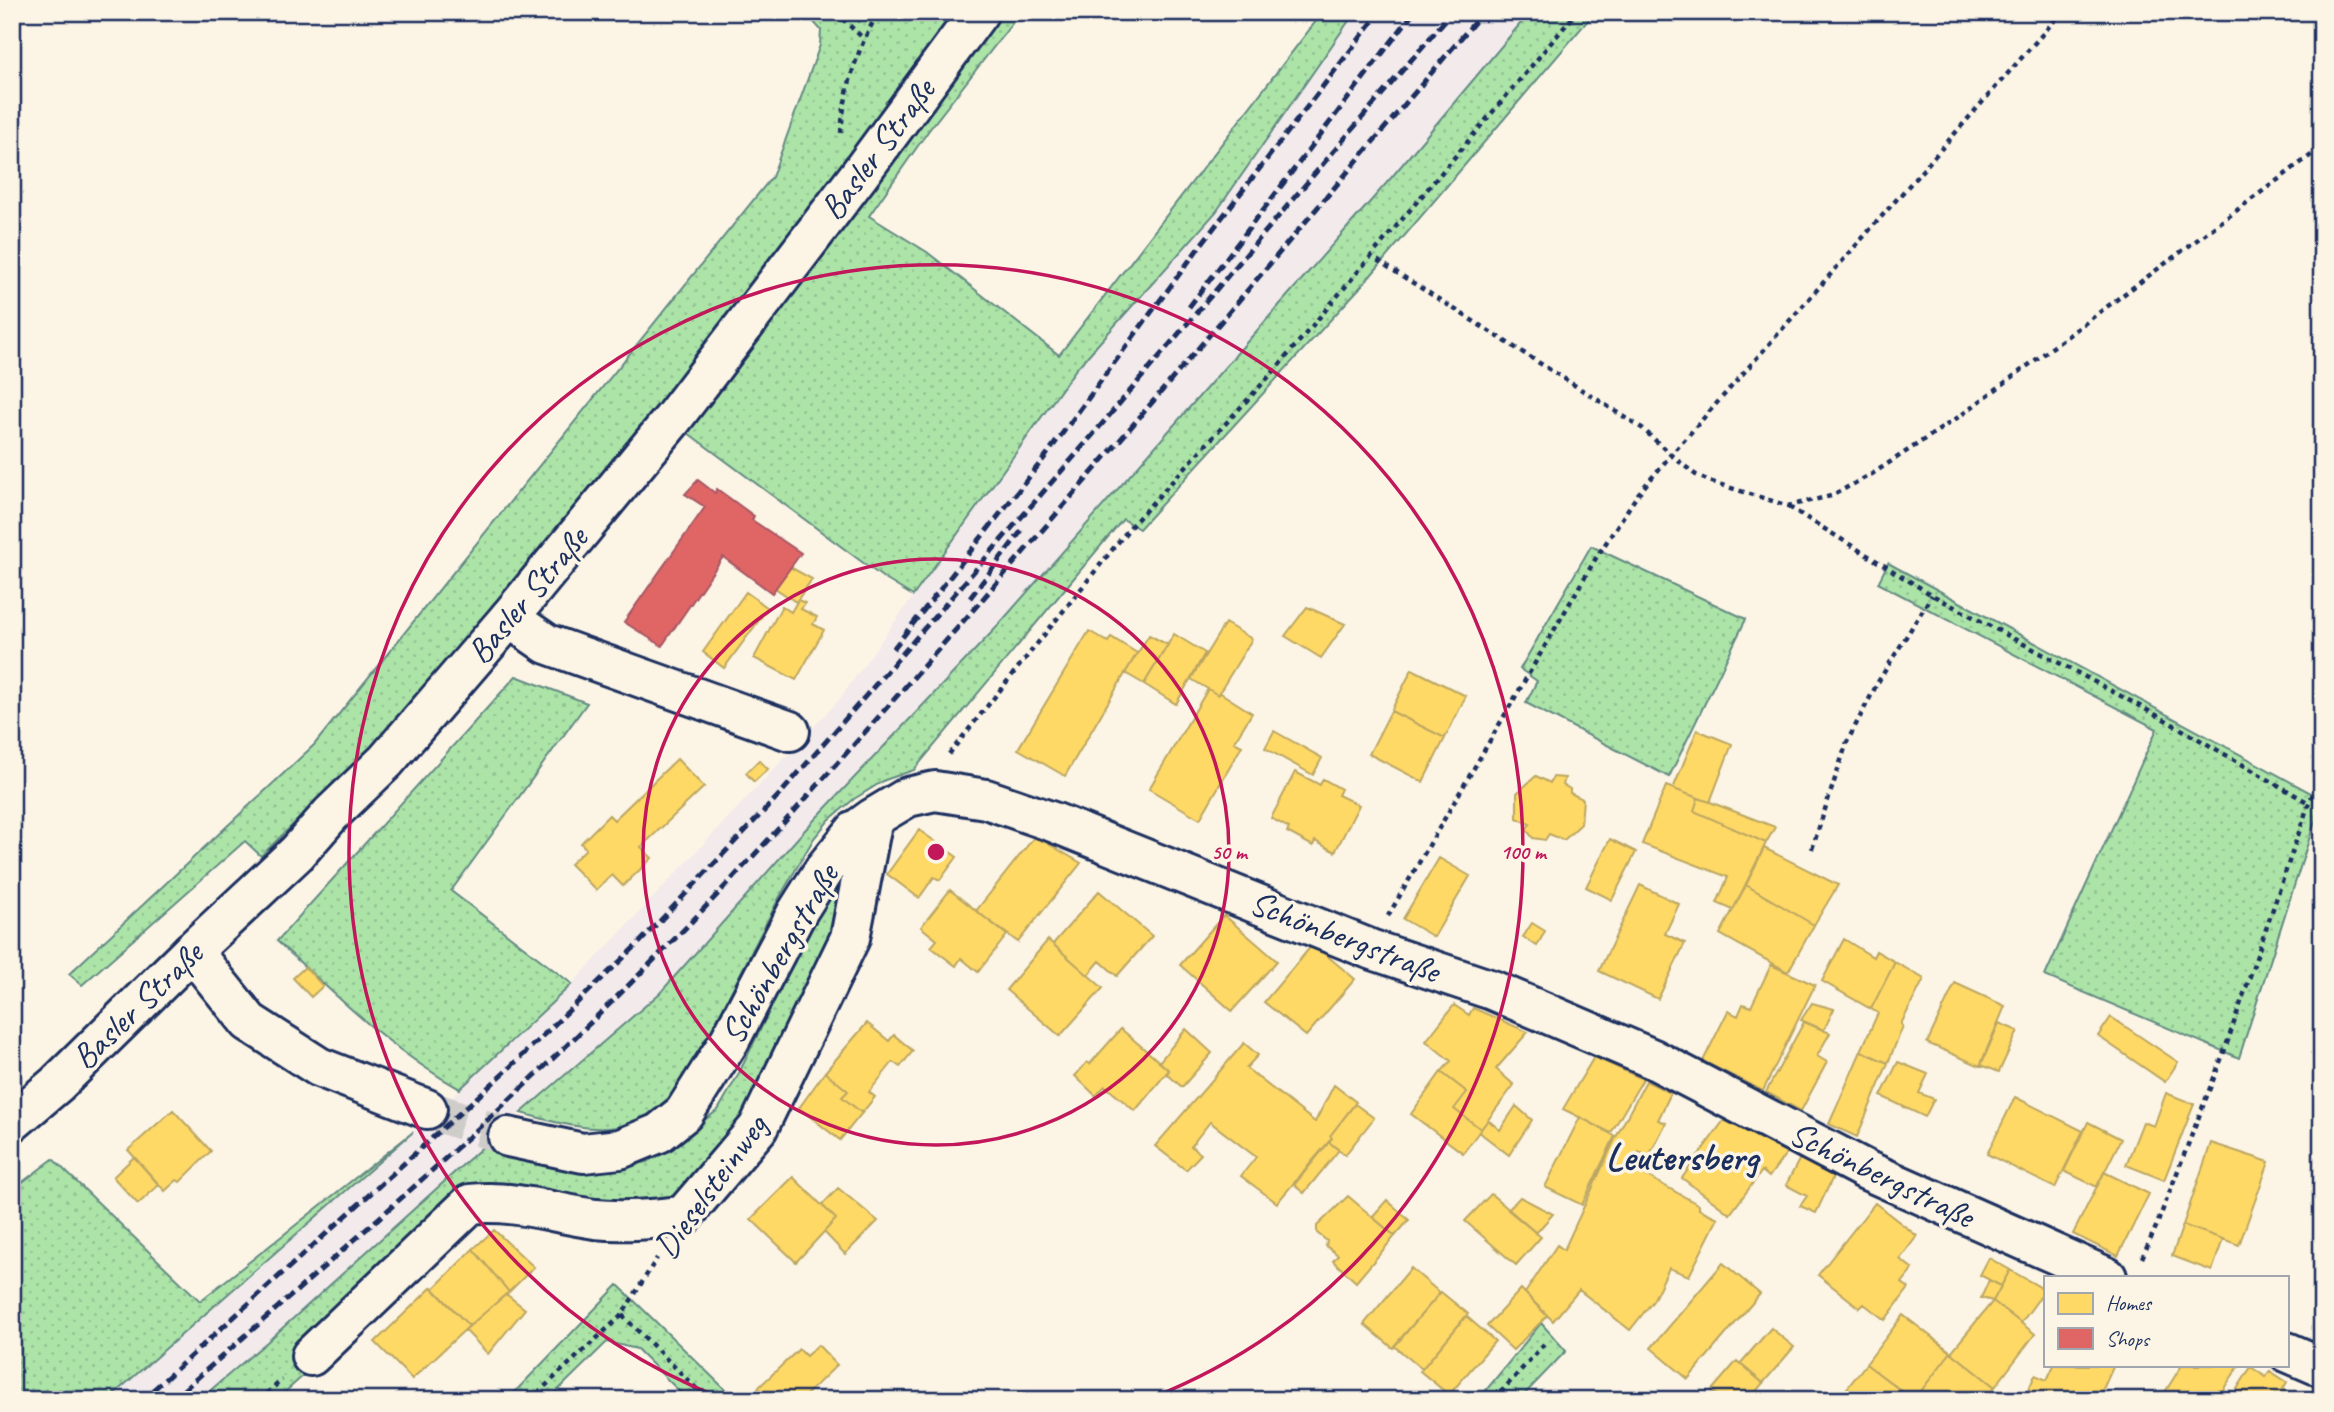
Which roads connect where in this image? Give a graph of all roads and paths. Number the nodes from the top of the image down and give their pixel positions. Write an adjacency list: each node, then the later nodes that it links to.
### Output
1 (25, 12): 7 (path)
2 (835, 12): 8 (path)
3 (879, 12): 8 (path)
4 (979, 12): 15 (street, Basler Straße)
5 (1577, 12): 11 (path)
6 (2062, 12): 12 (path)
7 (12, 33)
8 (863, 38): 9 (path)
9 (842, 116)
10 (2322, 147): 13 (path)
11 (1369, 256): 12 (path); 18 (path)
12 (1671, 454): 13 (path); 22 (path)
13 (1788, 506): 14 (path)
14 (1932, 596): 19 (path); 21 (path)
15 (509, 618): 16 (street); 23 (street, Basler Straße)
16 (790, 731)
17 (2322, 773): 19 (path)
18 (934, 792): 20 (street, Schönbergstraße); 22 (street, Schönbergstraße)
19 (2309, 803): 28 (path)
20 (873, 818): 26 (street, Schönbergstraße); 27 (street, Dieselsteinweg)
21 (1812, 849)
22 (1370, 948): 29 (street, Schönbergstraße)
23 (192, 951): 24 (street); 25 (street, Basler Straße)
24 (427, 1109)
25 (12, 1122)
26 (508, 1137)
27 (683, 1216): 30 (path, Dieselsteinweg); 33 (street)
28 (2140, 1261)
29 (2104, 1276)
30 (622, 1315): 35 (path, Dieselsteinweg); 36 (path)
31 (1545, 1343): 37 (path)
32 (2288, 1352): 34 (street)
33 (311, 1356)
34 (2322, 1367)
35 (530, 1400)
36 (708, 1400)
37 (1494, 1400)

